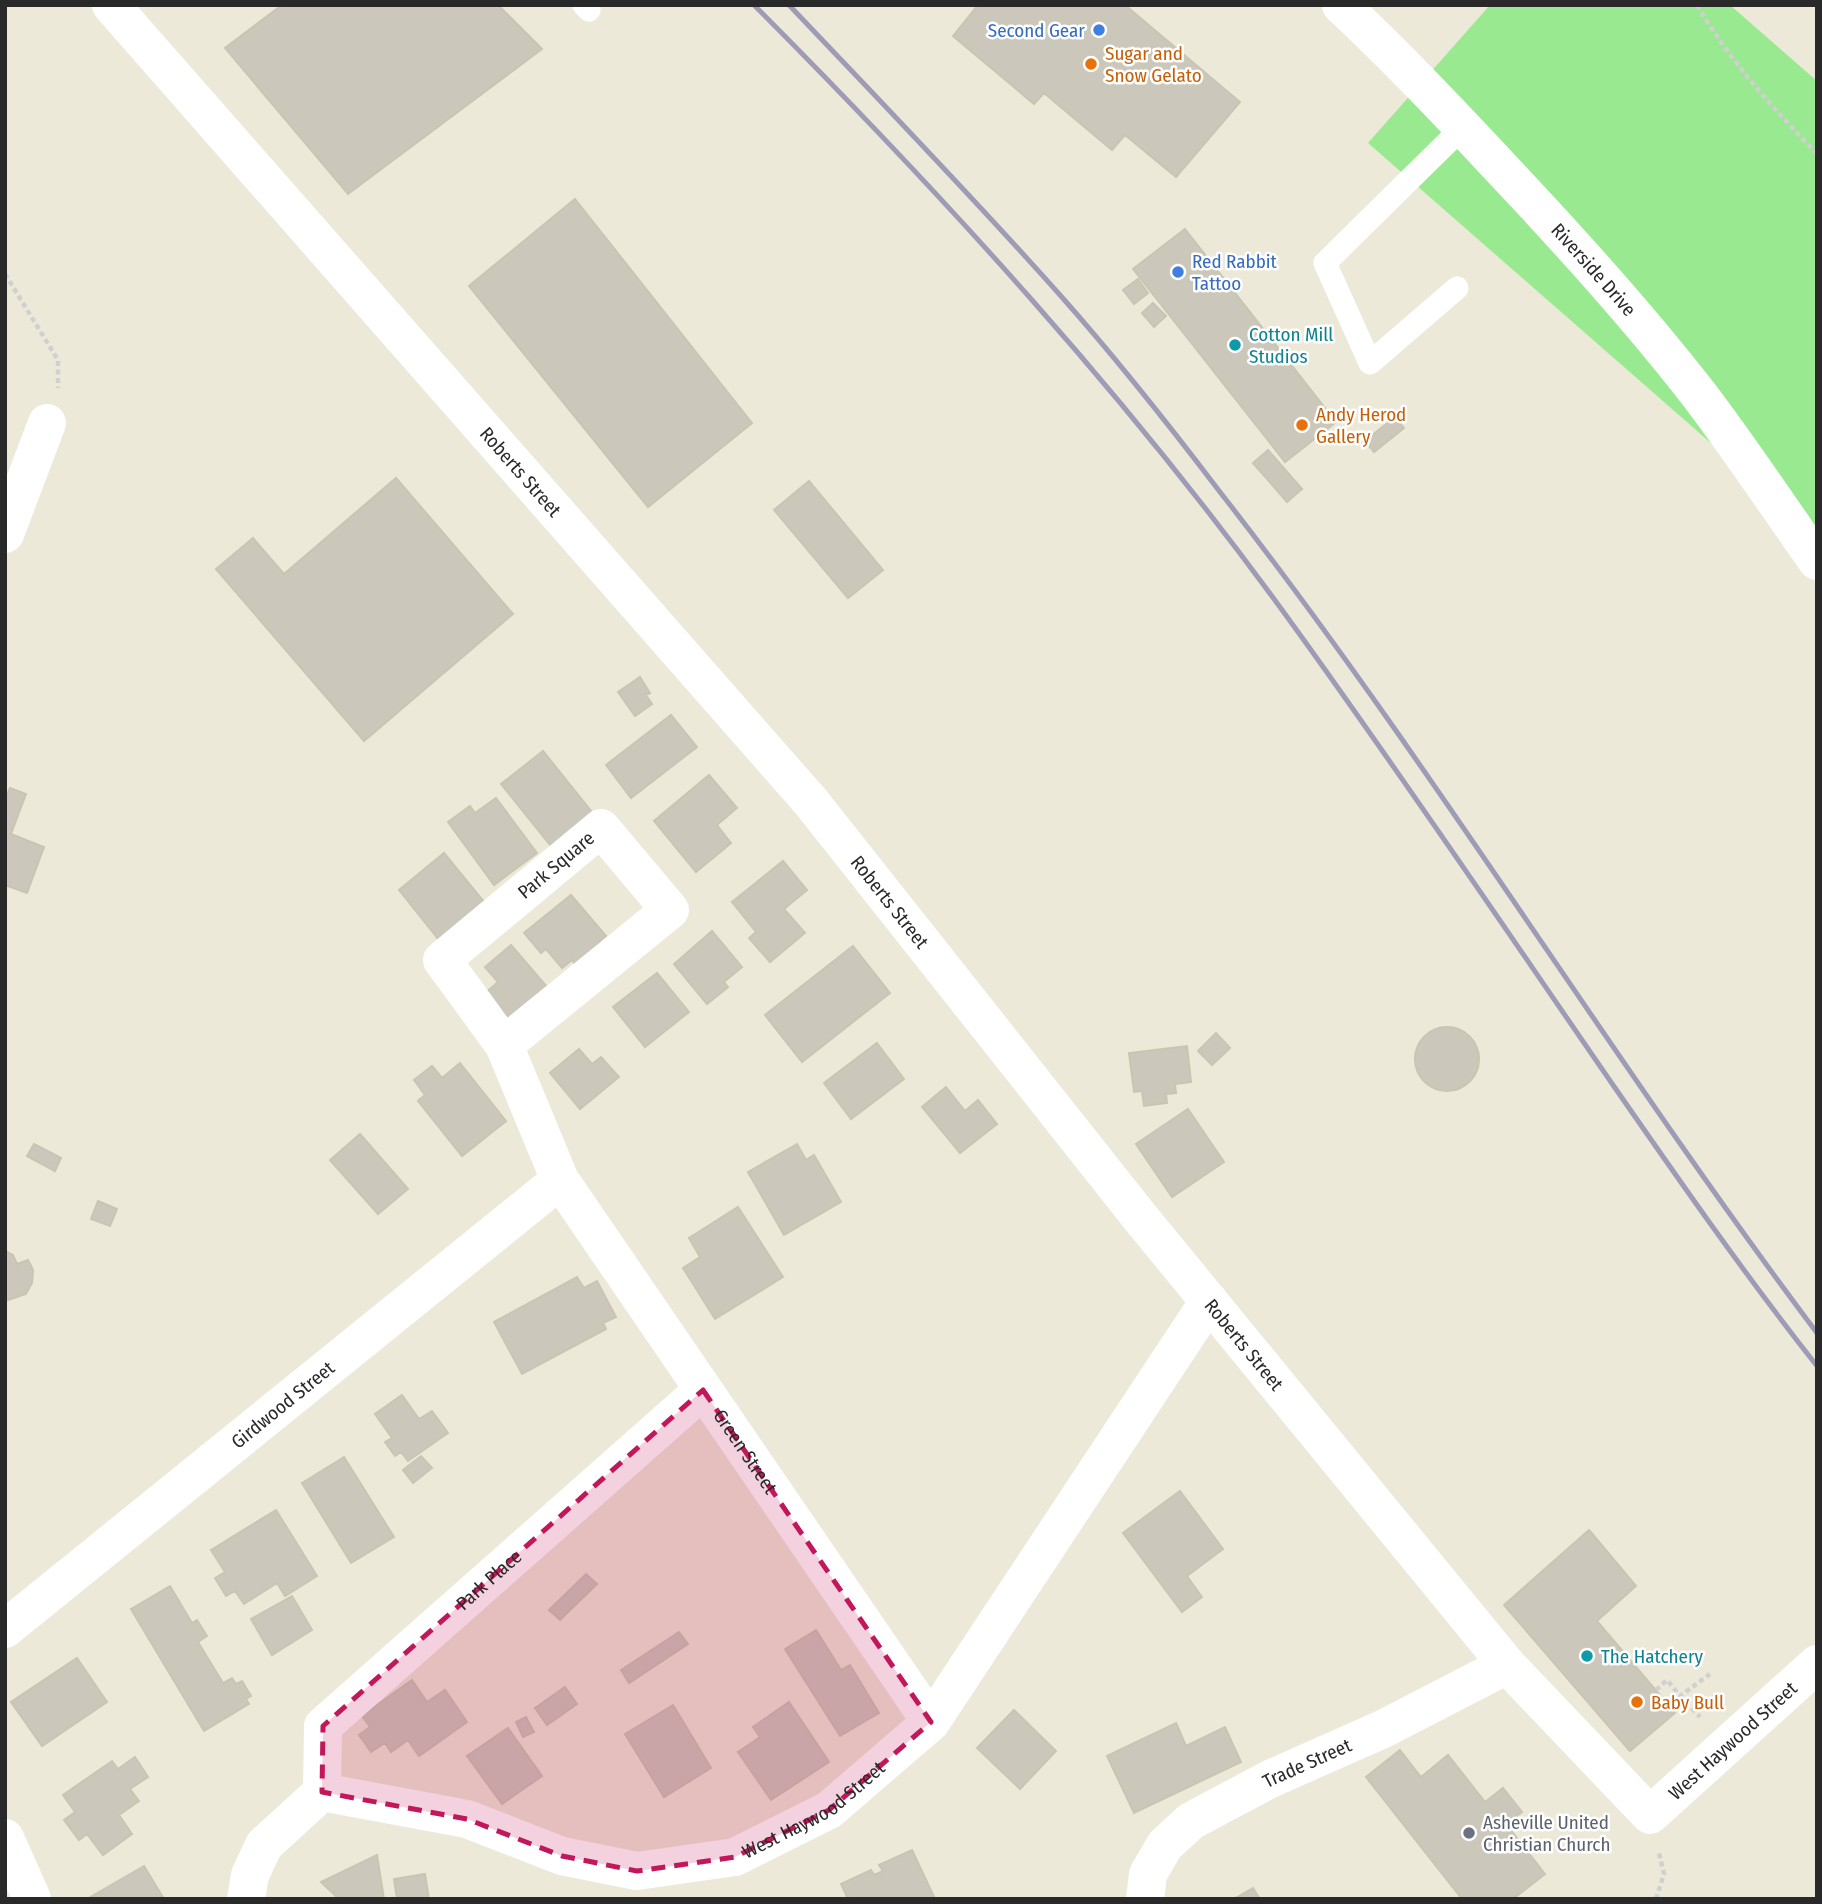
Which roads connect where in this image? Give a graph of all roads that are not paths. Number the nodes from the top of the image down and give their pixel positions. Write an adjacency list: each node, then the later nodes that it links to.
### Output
1 (111, 5): 10 (street, Roberts Street)
2 (1341, 5): 3 (street, Riverside Drive)
3 (1463, 127): 4 (lane); 7 (street, Riverside Drive)
4 (1457, 288)
5 (47, 423): 6 (street)
6 (5, 534)
7 (1817, 561)
8 (504, 1045): 8 (street, Park Square); 9 (street, Park Square)
9 (560, 1180): 11 (street, Green Street); 12 (street, Girdwood Street)
10 (1209, 1301): 14 (street, Roberts Street); 15 (street, West Haywood Street)
11 (703, 1391): 15 (street, Green Street); 16 (street, Park Place)
12 (5, 1629)
13 (1817, 1664): 17 (street, West Haywood Street)
14 (1507, 1665): 17 (street, Roberts Street); 21 (street, Trade Street)
15 (931, 1722): 16 (street, West Haywood Street)
16 (322, 1793): 20 (street)
17 (1650, 1815)
18 (5, 1838): 19 (street)
19 (33, 1899)
20 (246, 1899)
21 (1145, 1899)

